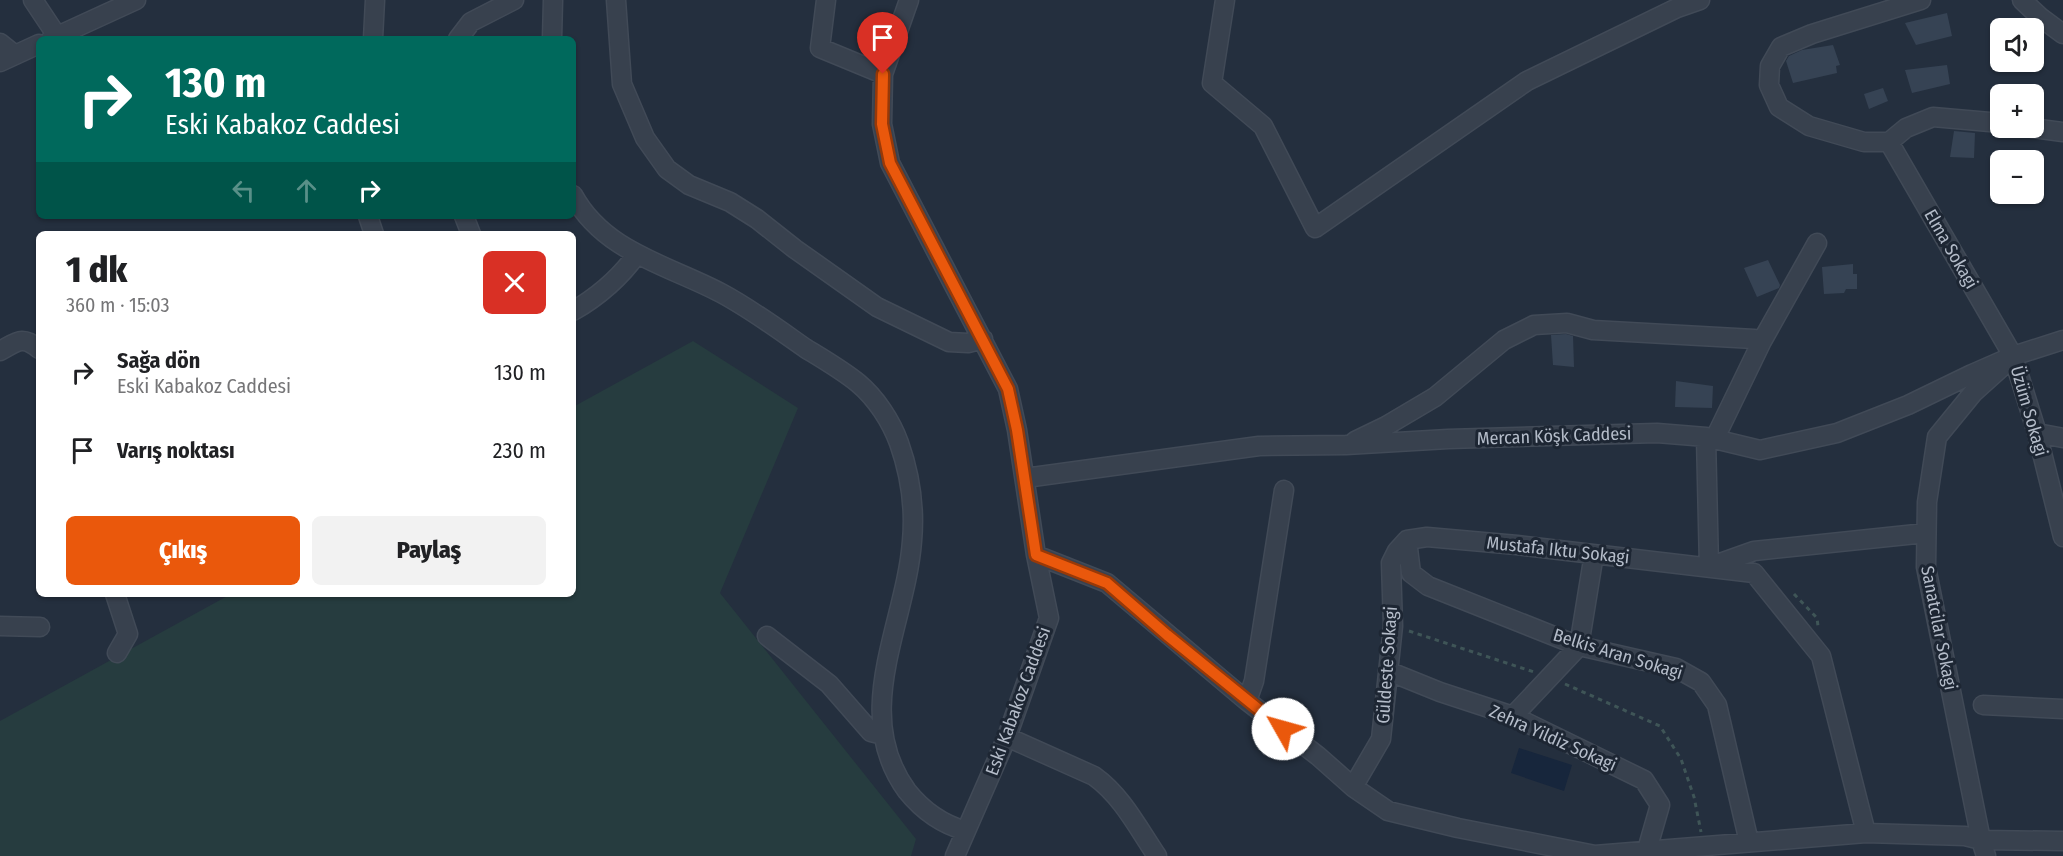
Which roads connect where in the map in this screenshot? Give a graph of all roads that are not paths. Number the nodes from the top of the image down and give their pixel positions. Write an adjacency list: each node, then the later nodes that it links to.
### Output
1 (33, 0): 14 (street)
2 (136, 0): 15 (street)
3 (375, 0): 16 (street)
4 (514, 0): 17 (street)
5 (553, 0): 18 (street)
6 (616, 0): 31 (street)
7 (826, 0): 22 (street)
8 (909, 0): 22 (street, Eski Kabakoz Caddesi)
9 (1225, 0): 10 (street)
10 (1700, 0)
11 (1921, 0): 26 (street)
12 (2022, 0): 13 (street)
13 (2063, 34)
14 (53, 36)
15 (58, 36)
16 (373, 36)
17 (460, 36)
18 (552, 36)
19 (0, 43): 21 (street)
20 (36, 45): 21 (street)
21 (7, 59)
22 (883, 74): 31 (street, Eski Kabakoz Caddesi)
23 (1990, 122): 26 (street)
24 (2044, 130): 25 (street)
25 (2063, 132)
26 (1889, 142): 36 (street, Elma Sokagi)
27 (576, 200): 29 (street)
28 (1817, 243): 33 (street)
29 (637, 254): 30 (street); 60 (street)
30 (576, 309)
31 (983, 339): 41 (street, Eski Kabakoz Caddesi)
32 (2063, 340): 36 (street, Mercan Köşk Caddesi)
33 (1762, 341): 38 (street); 40 (street)
34 (36, 347): 35 (street)
35 (0, 351)
36 (2013, 356): 37 (street, Üzüm Sokagi); 38 (street, Mercan Köşk Caddesi); 43 (street, Sanatcilar Sokagi)
37 (2037, 434): 39 (street); 44 (street, Üzüm Sokagi)
38 (1710, 438): 40 (street, Mercan Köşk Caddesi); 48 (street)
39 (2063, 438)
40 (1346, 445): 41 (street, Mercan Köşk Caddesi)
41 (1024, 478): 47 (street, Eski Kabakoz Caddesi)
42 (1284, 490): 56 (street)
43 (1926, 532): 48 (street, Mustafa Iktu Sokagi); 68 (street, Sanatcilar Sokagi)
44 (2063, 537)
45 (1407, 540): 46 (street, Mustafa Iktu Sokagi); 53 (street, Belkis Aran Sokagi); 55 (street, Güldeste Sokagi)
46 (1594, 554): 48 (street, Mustafa Iktu Sokagi); 53 (street)
47 (1036, 555): 56 (street); 61 (street, Eski Kabakoz Caddesi)
48 (1709, 567): 64 (street, Mustafa Iktu Sokagi)
49 (116, 597): 54 (street)
50 (0, 626): 51 (street)
51 (40, 627)
52 (767, 636): 60 (street)
53 (1579, 646): 59 (street); 66 (street, Belkis Aran Sokagi)
54 (117, 653)
55 (1388, 671): 59 (street, Zehra Yildiz Sokagi); 62 (street, Güldeste Sokagi)
56 (1247, 701): 62 (street)
57 (1983, 705): 58 (street)
58 (2063, 709)
59 (1513, 716): 69 (street, Zehra Yildiz Sokagi)
60 (883, 735): 63 (street)
61 (1007, 737): 63 (street, Eski Kabakoz Caddesi); 71 (street)
62 (1353, 787): 69 (street)
63 (966, 831): 70 (street, Eski Kabakoz Caddesi)
64 (1866, 833): 67 (street); 68 (street)
65 (2063, 841): 68 (street)
66 (1749, 842): 67 (street); 69 (street)
67 (1768, 848)
68 (1983, 848)
69 (1647, 850)
70 (955, 856)
71 (1157, 856)

